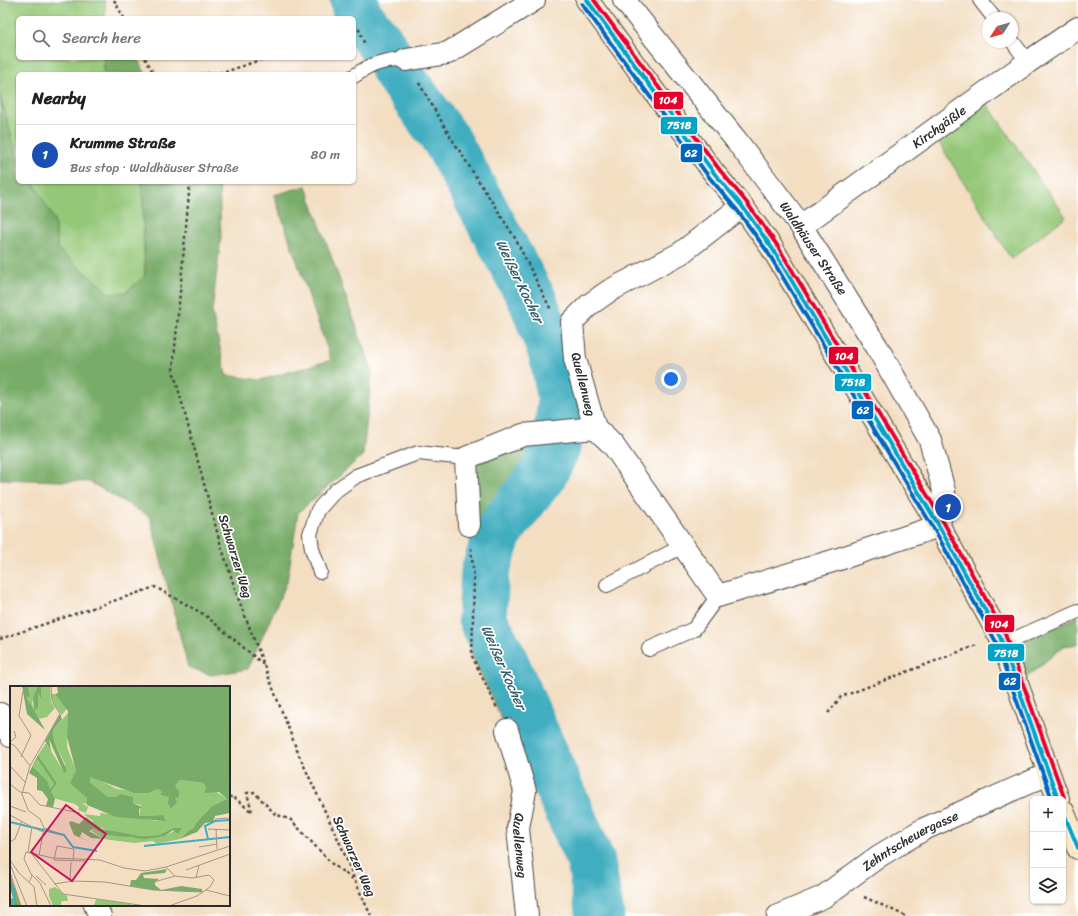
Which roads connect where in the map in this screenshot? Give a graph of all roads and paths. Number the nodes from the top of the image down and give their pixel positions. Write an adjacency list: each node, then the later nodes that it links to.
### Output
1 (114, 0): 7 (path)
2 (534, 0): 12 (street)
3 (587, 0): 18 (street)
4 (624, 0): 19 (street, Waldhäuser Straße)
5 (980, 0): 6 (lane)
6 (989, 12)
7 (123, 16)
8 (1078, 28): 13 (street, Kirchgäßle)
9 (1017, 48): 13 (lane)
10 (146, 60): 14 (path)
11 (260, 60): 15 (path)
12 (397, 60): 16 (lane); 20 (path)
13 (1028, 62): 19 (street, Kirchgäßle)
14 (153, 72)
15 (225, 72)
16 (356, 75)
17 (190, 184): 33 (path, Schwarzer Weg)
18 (742, 206): 21 (street, Quellenweg); 24 (street)
19 (801, 226): 24 (street, Waldhäuser Straße)
20 (554, 316)
21 (595, 428): 22 (street, Quellenweg); 25 (street)
22 (466, 458): 23 (street); 26 (lane)
23 (469, 525): 36 (path)
24 (939, 526): 28 (street); 31 (street)
25 (683, 546): 27 (lane); 28 (street)
26 (320, 572)
27 (607, 585)
28 (718, 596): 32 (lane)
29 (1078, 611): 31 (lane)
30 (0, 639): 33 (path)
31 (1002, 640): 34 (path); 38 (street)
32 (649, 649)
33 (264, 664): 43 (path, Schwarzer Weg)
34 (828, 713)
35 (0, 714): 37 (street)
36 (507, 730): 48 (street, Quellenweg)
37 (10, 734)
38 (1048, 774): 39 (street); 44 (street, Zehntscheuergasse)
39 (1057, 796)
40 (230, 797): 43 (path)
41 (1066, 818): 42 (street)
42 (1078, 848)
43 (354, 879): 47 (path, Schwarzer Weg)
44 (838, 885): 49 (street, Zehntscheuergasse); 50 (path)
45 (95, 906): 46 (street)
46 (100, 916)
47 (371, 916)
48 (527, 916)
49 (778, 916)
50 (906, 916)

